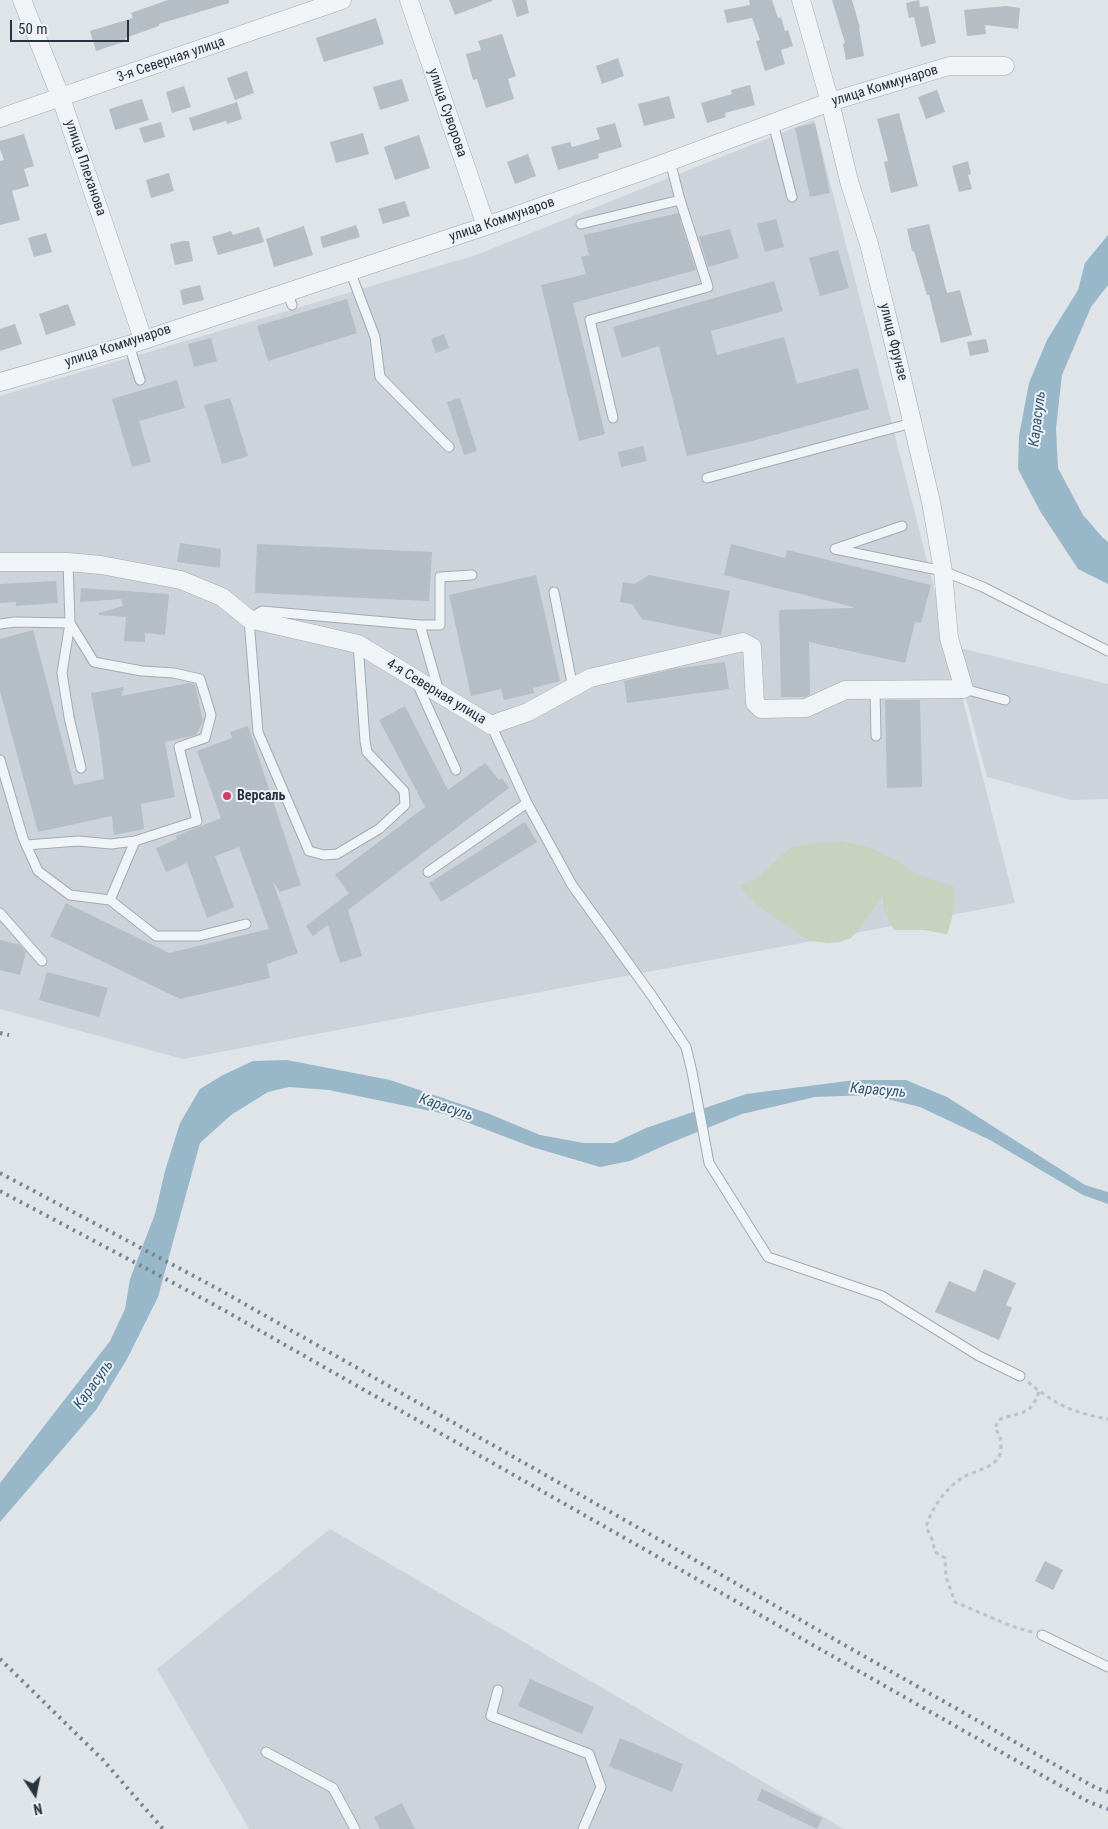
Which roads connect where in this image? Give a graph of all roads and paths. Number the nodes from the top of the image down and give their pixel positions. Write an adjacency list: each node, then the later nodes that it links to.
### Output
1 (22, 0): 6 (street, улица Плеханова)
2 (342, 0): 6 (street, 3-я Северная улица)
3 (409, 0): 14 (street, улица Суворова)
4 (801, 0): 7 (street, улица Фрунзе)
5 (1005, 66): 7 (street, улица Коммунаров)
6 (62, 98): 8 (street, 3-я Северная улица); 16 (street, улица Плеханова)
7 (830, 102): 9 (street, улица Коммунаров); 20 (street, улица Фрунзе)
8 (0, 118)
9 (773, 123): 10 (street, улица Коммунаров); 11 (lane)
10 (670, 161): 12 (lane); 14 (street, улица Коммунаров)
11 (792, 197)
12 (680, 200): 13 (lane); 19 (lane)
13 (581, 224)
14 (486, 226): 15 (street, улица Коммунаров)
15 (350, 271): 16 (street, улица Коммунаров); 21 (lane)
16 (136, 342): 17 (lane); 18 (street, улица Коммунаров)
17 (140, 380)
18 (0, 382)
19 (613, 418)
20 (912, 423): 22 (lane); 26 (street, улица Фрунзе)
21 (449, 447)
22 (708, 478)
23 (902, 526): 26 (lane)
24 (0, 562): 25 (street, 4-я Северная улица)
25 (68, 562): 29 (street, 4-я Северная улица); 30 (lane)
26 (943, 571): 34 (lane); 38 (street, улица Фрунзе)
27 (472, 575): 32 (lane)
28 (554, 592): 36 (lane)
29 (249, 619): 32 (lane); 33 (street, 4-я Северная улица); 33 (lane)
30 (70, 623): 31 (lane); 44 (lane); 47 (lane)
31 (0, 624)
32 (420, 625): 39 (lane)
33 (358, 644): 35 (street, 4-я Северная улица)
34 (1108, 650)
35 (416, 680): 39 (street, 4-я Северная улица); 45 (lane)
36 (573, 688): 37 (street, 4-я Северная улица); 41 (street, 4-я Северная улица)
37 (875, 689): 38 (street, 4-я Северная улица); 42 (lane)
38 (964, 689): 40 (lane)
39 (440, 694): 41 (street, 4-я Северная улица)
40 (1005, 700)
41 (491, 725): 46 (lane)
42 (876, 736)
43 (0, 760): 48 (lane)
44 (81, 768)
45 (456, 770)
46 (527, 803): 49 (lane); 54 (lane)
47 (135, 841): 48 (lane); 50 (lane)
48 (26, 845): 50 (lane)
49 (428, 872)
50 (110, 900): 52 (lane)
51 (0, 913): 53 (lane)
52 (246, 924)
53 (42, 961)
54 (1020, 1376)
55 (1108, 1419): 56 (path)
56 (1042, 1635): 57 (lane)
57 (1108, 1667)
58 (498, 1690): 61 (lane)
59 (266, 1752): 60 (lane)
60 (355, 1829)
61 (583, 1829)

